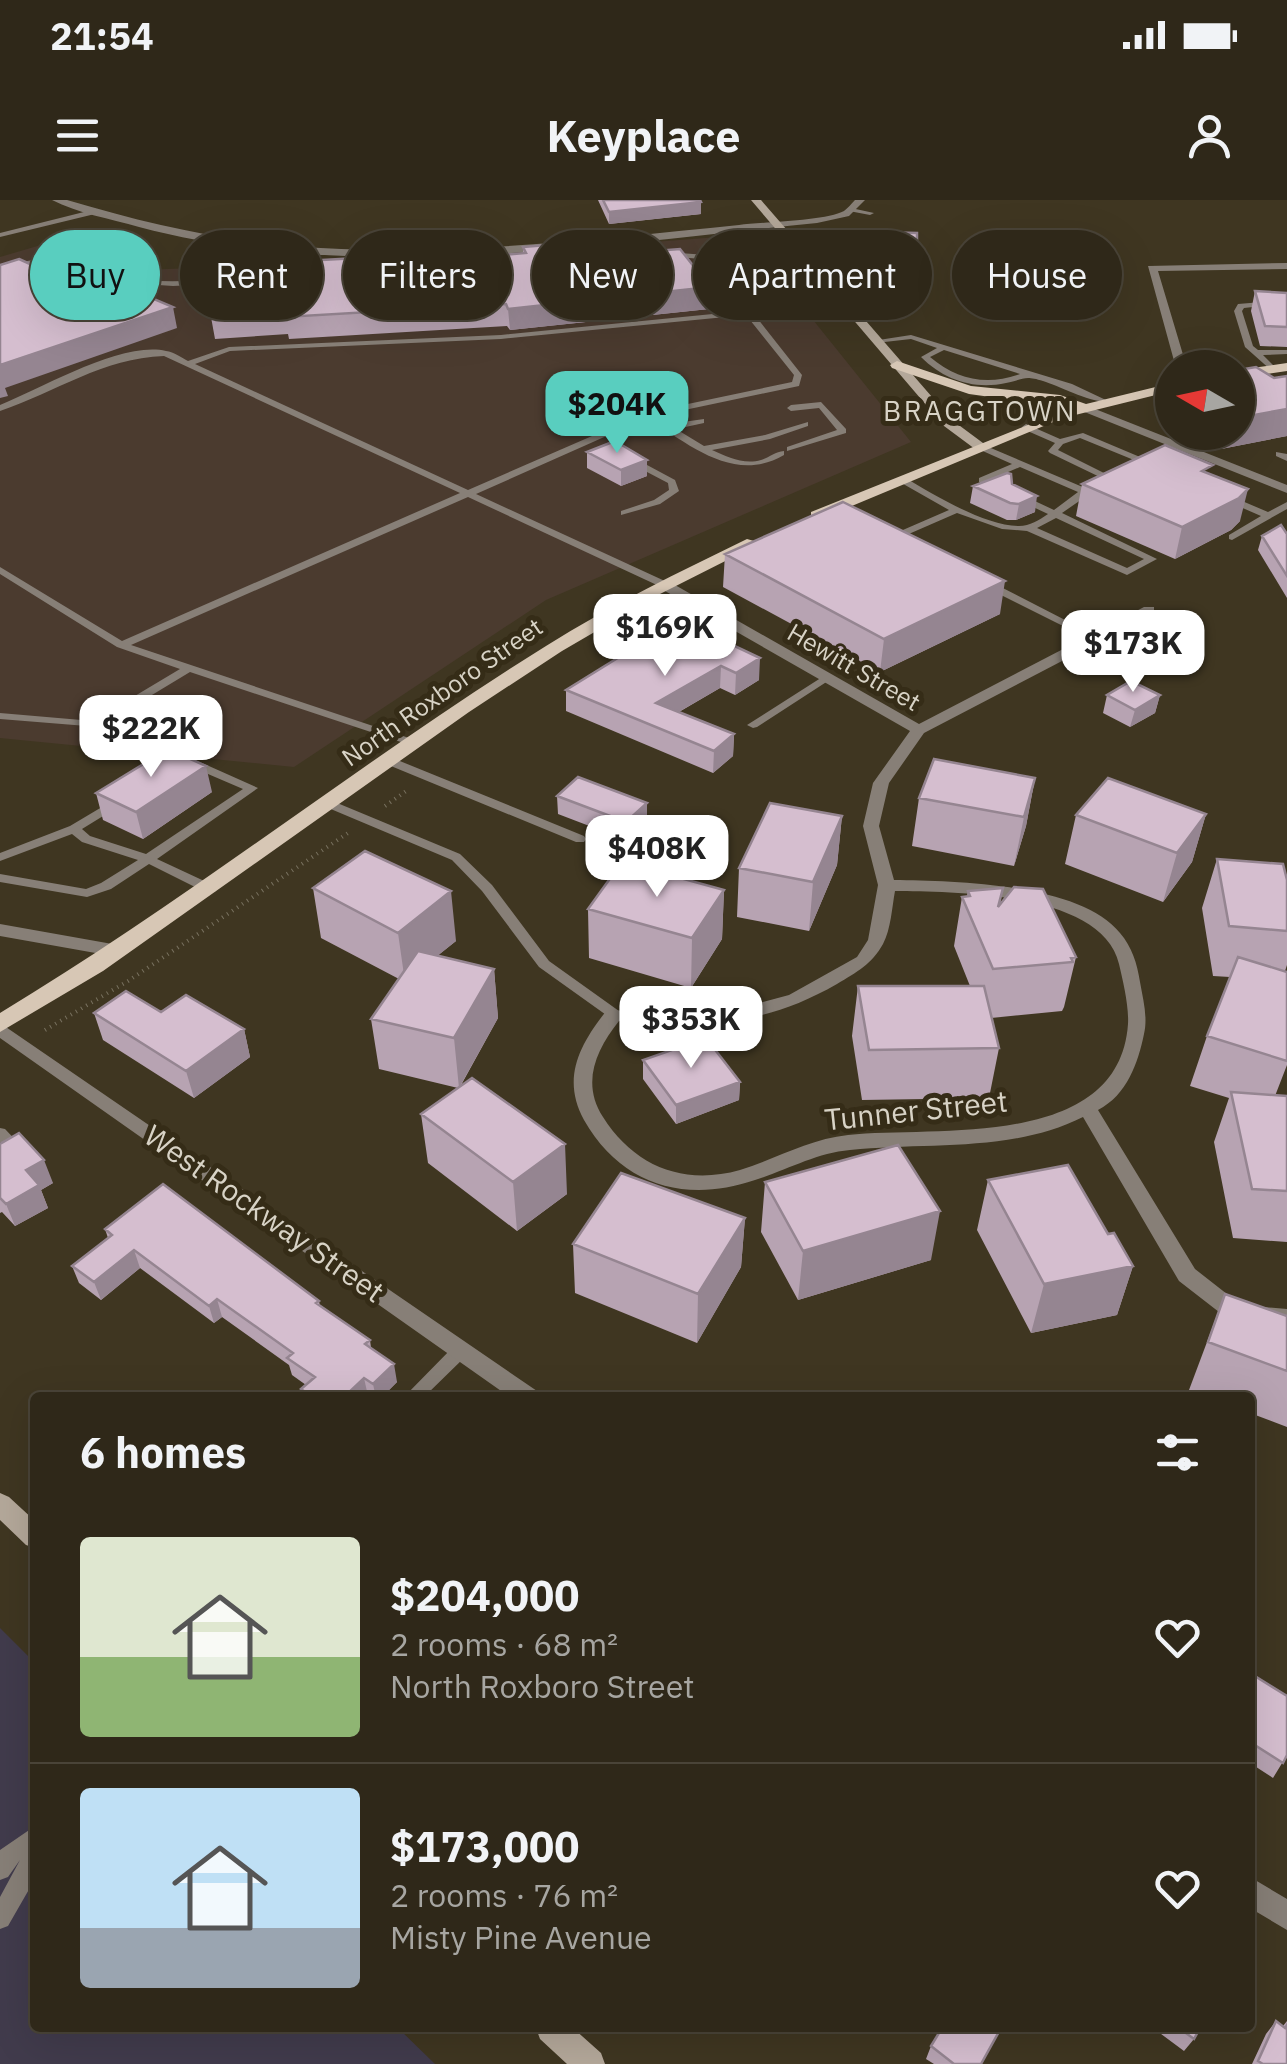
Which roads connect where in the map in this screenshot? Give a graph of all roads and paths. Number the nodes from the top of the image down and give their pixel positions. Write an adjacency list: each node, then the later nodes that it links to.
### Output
1 (58, 200): 5 (street)
2 (756, 200): 7 (street)
3 (860, 200): 4 (street)
4 (851, 210): 6 (lane); 7 (street)
5 (96, 212): 7 (street); 9 (lane)
6 (870, 214)
7 (776, 224): 8 (street)
8 (781, 230)
9 (0, 236)
10 (1287, 266): 19 (street)
11 (0, 268): 12 (lane)
12 (180, 283)
13 (1287, 309): 20 (lane)
14 (693, 318): 23 (lane)
15 (755, 320): 28 (lane)
16 (858, 320): 17 (street)
17 (876, 341): 18 (lane); 24 (street)
18 (944, 347): 27 (lane); 27 (lane)
19 (1177, 350)
20 (1253, 350)
21 (1287, 352): 22 (lane)
22 (1255, 354): 25 (lane)
23 (190, 362): 32 (lane); 58 (lane)
24 (897, 365): 34 (main road); 42 (street)
25 (1280, 368): 26 (main road)
26 (1255, 372)
27 (1028, 373): 30 (lane)
28 (793, 385): 31 (lane); 35 (lane)
29 (1155, 391): 30 (main road)
30 (1104, 402): 34 (main road)
31 (821, 405): 33 (lane); 44 (lane)
32 (0, 408)
33 (791, 408)
34 (1081, 408): 39 (main road); 40 (street)
35 (648, 414): 38 (lane); 58 (lane)
36 (701, 421): 38 (lane)
37 (806, 424): 44 (lane)
38 (670, 427): 44 (lane)
39 (1026, 427): 41 (lane); 42 (main road)
40 (1155, 437)
41 (1060, 442): 47 (lane); 52 (lane)
42 (978, 446): 48 (lane); 53 (main road)
43 (621, 448): 62 (lane)
44 (707, 448)
45 (1182, 450): 47 (lane)
46 (1187, 450): 55 (street)
47 (1149, 463): 49 (lane); 50 (lane)
48 (1020, 464): 54 (lane); 56 (lane)
49 (1136, 468)
50 (1166, 470)
51 (1122, 473): 52 (lane)
52 (1109, 478): 56 (lane)
53 (902, 479): 61 (lane); 65 (main road)
54 (1003, 485)
55 (1287, 490)
56 (1084, 491): 63 (lane)
57 (1018, 492): 63 (lane)
58 (469, 493): 74 (lane); 77 (lane)
59 (1218, 493): 64 (lane)
60 (1287, 506): 64 (lane)
61 (959, 509): 66 (lane); 70 (lane)
62 (624, 512)
63 (1052, 512): 66 (lane); 66 (lane)
64 (1269, 516): 69 (lane)
65 (801, 522)
66 (1029, 528)
67 (879, 532): 70 (lane)
68 (770, 536): 74 (main road, North Roxboro Street)
69 (1232, 537)
70 (892, 538): 71 (lane)
71 (907, 545)
72 (0, 570): 77 (lane)
73 (974, 578): 76 (lane)
74 (663, 584): 79 (street, Hewitt Street); 83 (main road, North Roxboro Street)
75 (1149, 610): 76 (street)
76 (1097, 638): 82 (street)
77 (121, 645): 78 (lane)
78 (189, 668): 80 (lane); 83 (lane)
79 (827, 678): 81 (lane); 82 (street, Hewitt Street)
80 (0, 716)
81 (752, 725)
82 (919, 730): 95 (street)
83 (414, 744): 85 (main road, North Roxboro Street)
84 (184, 759): 93 (lane)
85 (390, 760): 86 (lane); 88 (main road, North Roxboro Street)
86 (426, 776): 89 (path); 91 (lane)
87 (137, 789): 90 (lane)
88 (330, 804): 89 (lane); 96 (main road, North Roxboro Street)
89 (367, 819): 99 (lane); 101 (path)
90 (74, 829): 92 (lane); 93 (lane)
91 (580, 839)
92 (0, 857)
93 (148, 858): 94 (lane); 96 (lane)
94 (0, 878)
95 (887, 885): 99 (street); 102 (street, Tunner Street)
96 (210, 889): 98 (main road, North Roxboro Street)
97 (0, 930): 98 (street)
98 (118, 950): 100 (main road, North Roxboro Street)
99 (614, 1014): 102 (street, Tunner Street)
100 (0, 1026): 106 (street, West Rockway Street)
101 (45, 1030)
102 (1088, 1108): 105 (street)
103 (0, 1133): 104 (lane)
104 (0, 1162)
105 (1287, 1318)
106 (461, 1350): 107 (lane); 108 (street, West Rockway Street)
107 (417, 1392)
108 (521, 1392)
109 (0, 1504): 110 (street)
110 (30, 1533)
111 (30, 1842): 113 (lane)
112 (30, 1861): 116 (lane)
113 (0, 1870)
114 (1255, 1894): 115 (street)
115 (1287, 1916)
116 (0, 1918)
117 (555, 2032): 118 (street)
118 (590, 2064)

